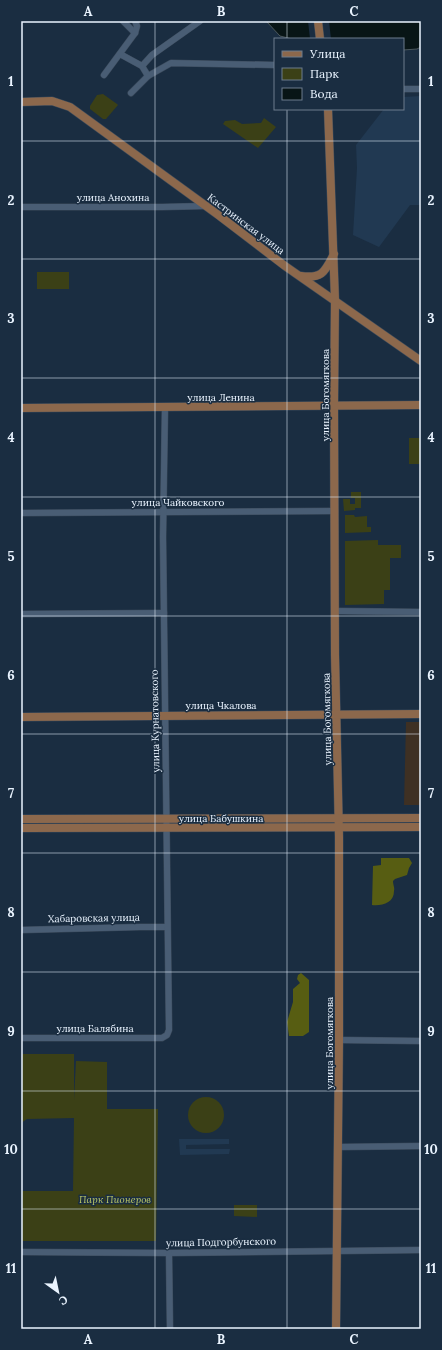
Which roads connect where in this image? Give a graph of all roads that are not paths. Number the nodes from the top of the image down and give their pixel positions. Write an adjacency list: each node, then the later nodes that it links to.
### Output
1 (123, 21): 5 (street)
2 (135, 21): 5 (street)
3 (200, 21): 9 (street)
4 (318, 21): 6 (main road)
5 (135, 33): 7 (street)
6 (320, 38)
7 (120, 54): 9 (street); 10 (street)
8 (274, 65): 11 (street)
9 (142, 66): 11 (street)
10 (104, 75)
11 (148, 76): 14 (street)
12 (404, 89): 13 (street)
13 (421, 89)
14 (131, 93)
15 (21, 102): 17 (main road, Кастринская улица)
16 (328, 110): 19 (main road, улица Богомягкова)
17 (205, 206): 18 (street, улица Анохина); 20 (main road, Кастринская улица)
18 (21, 207)
19 (334, 253): 20 (main road); 21 (main road, улица Богомягкова)
20 (300, 276): 21 (main road, Кастринская улица)
21 (335, 300): 22 (main road, Кастринская улица); 24 (main road, улица Богомягкова)
22 (421, 361)
23 (421, 405): 24 (main road, улица Ленина)
24 (334, 406): 25 (main road, улица Ленина); 28 (main road, улица Богомягкова)
25 (165, 407): 26 (main road, улица Ленина); 27 (street, улица Курнатовского)
26 (21, 408)
27 (163, 512): 28 (street, улица Чайковского); 29 (street, улица Чайковского); 32 (street, улица Курнатовского)
28 (335, 512): 30 (main road, улица Богомягкова)
29 (21, 513)
30 (335, 611): 31 (street); 36 (main road, улица Богомягкова)
31 (421, 612)
32 (164, 613): 33 (street); 35 (street, улица Курнатовского)
33 (21, 614)
34 (421, 714): 36 (main road, улица Чкалова)
35 (165, 715): 36 (main road, улица Чкалова); 37 (main road, улица Чкалова); 40 (street, улица Курнатовского)
36 (336, 715): 41 (main road, улица Богомягкова)
37 (21, 716)
38 (421, 818): 41 (main road, улица Бабушкина)
39 (21, 819): 40 (main road, улица Бабушкина)
40 (166, 819): 41 (main road, улица Бабушкина); 44 (street, улица Курнатовского)
41 (339, 823): 42 (main road, улица Бабушкина); 44 (main road, улица Бабушкина); 49 (main road, улица Богомягкова)
42 (421, 827)
43 (21, 828): 44 (main road, улица Бабушкина)
44 (166, 828): 45 (street, улица Курнатовского)
45 (167, 927): 46 (street, Хабаровская улица); 47 (street, улица Курнатовского)
46 (21, 930)
47 (167, 1035): 48 (street, улица Балябина)
48 (21, 1038)
49 (339, 1040): 50 (street); 52 (main road, улица Богомягкова)
50 (421, 1040)
51 (421, 1146): 52 (street)
52 (338, 1147): 53 (main road, улица Богомягкова)
53 (336, 1250): 54 (street, улица Подгорбунского); 56 (street, улица Подгорбунского); 58 (main road, улица Богомягкова)
54 (421, 1250)
55 (21, 1252): 56 (street, улица Подгорбунского)
56 (169, 1253): 57 (street)
57 (170, 1329)
58 (336, 1329)

